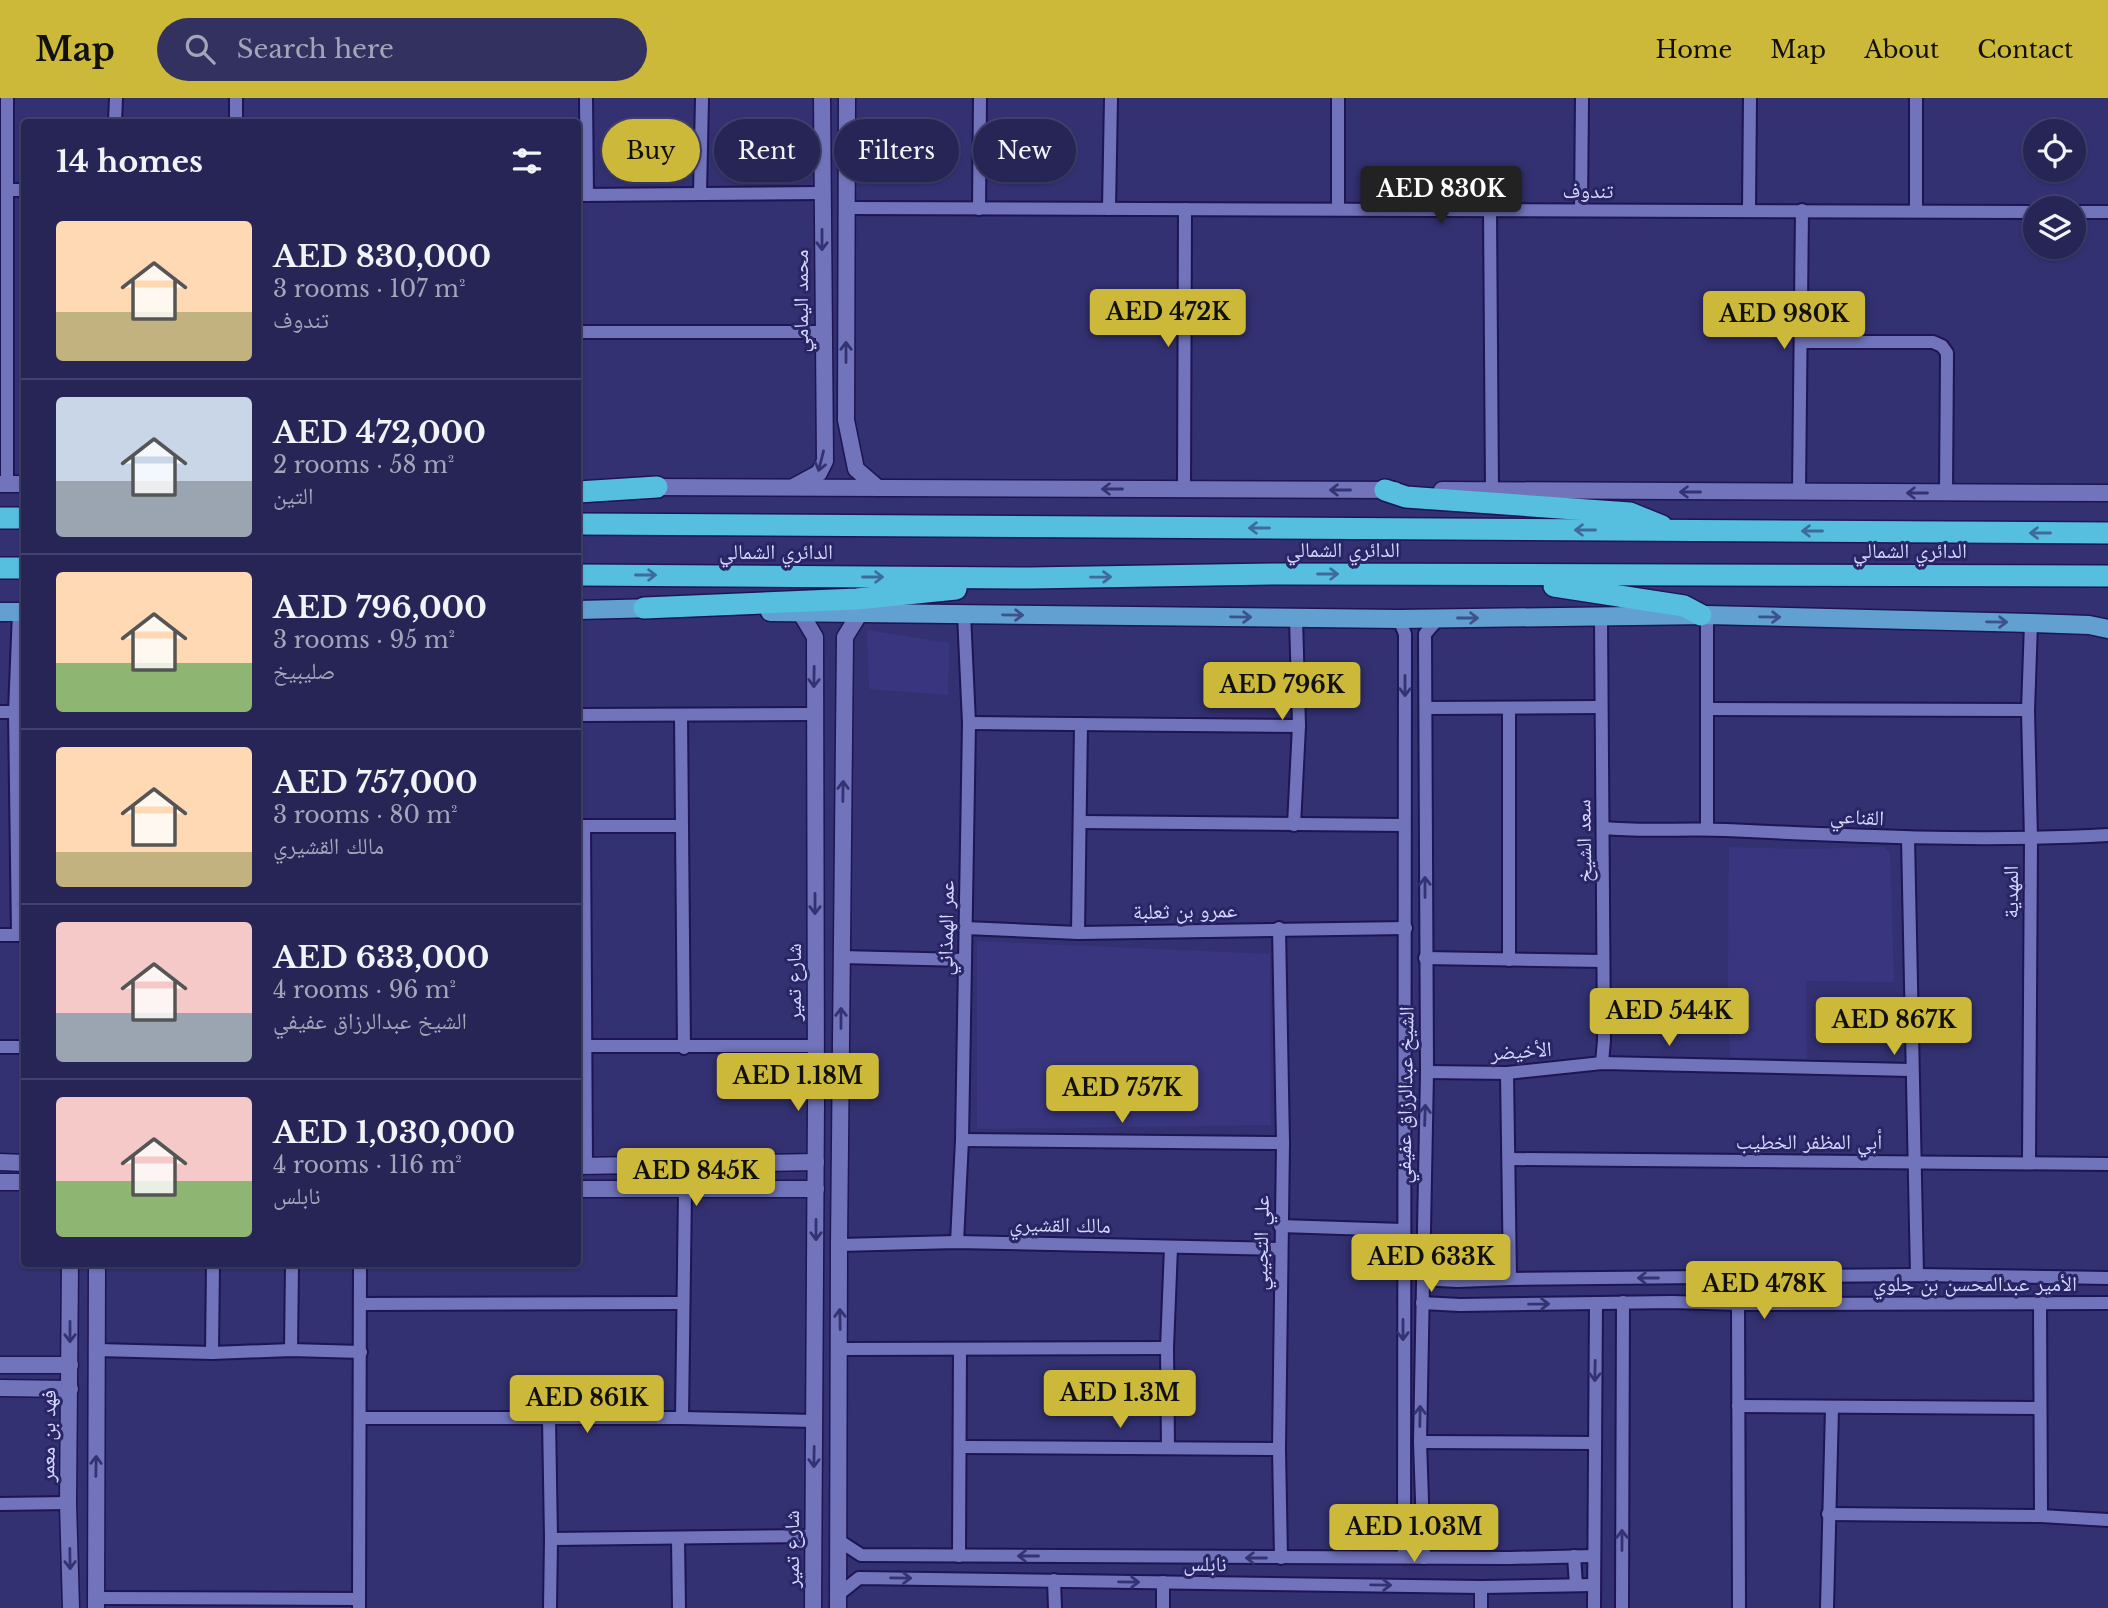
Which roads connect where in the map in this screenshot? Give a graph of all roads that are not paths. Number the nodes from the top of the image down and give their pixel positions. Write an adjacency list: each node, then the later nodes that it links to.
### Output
1 (7, 98): 16 (street)
2 (116, 98): 14 (street)
3 (236, 98): 15 (street)
4 (586, 98): 20 (street)
5 (702, 98): 19 (street)
6 (822, 98): 18 (street, محمد اليمامي)
7 (847, 98): 21 (street)
8 (980, 98): 22 (street)
9 (1111, 98): 23 (street)
10 (1338, 98): 25 (street)
11 (1583, 98): 27 (street)
12 (1749, 98): 28 (street)
13 (1916, 98): 30 (street)
14 (116, 119)
15 (236, 119)
16 (7, 190): 17 (street); 40 (street)
17 (21, 190)
18 (822, 193): 19 (street); 35 (street, محمد اليمامي, one-way to 35)
19 (700, 194): 20 (street)
20 (582, 195)
21 (847, 208): 22 (street, تندوف); 38 (street, one-way to 21)
22 (979, 209): 23 (street, تندوف)
23 (1109, 209): 24 (street, تندوف)
24 (1185, 209): 25 (street, تندوف); 46 (street)
25 (1338, 209): 26 (street, تندوف)
26 (1490, 210): 27 (street, تندوف); 48 (street)
27 (1581, 210): 28 (street, تندوف)
28 (1749, 210): 29 (street, تندوف)
29 (1802, 210): 30 (street, تندوف); 36 (street)
30 (1916, 211): 31 (street, تندوف)
31 (2023, 212)
32 (2086, 212): 33 (street)
33 (2108, 212)
34 (581, 332): 35 (street)
35 (822, 332): 37 (street, محمد اليمامي)
36 (1801, 342): 49 (street); 50 (street)
37 (823, 420): 38 (street); 43 (street, محمد اليمامي, one-way to 43)
38 (846, 420): 44 (street)
39 (2108, 483): 51 (street)
40 (3, 484): 41 (street)
41 (21, 484)
42 (657, 487): 43 (street); 45 (highway)
43 (792, 488): 44 (street)
44 (878, 488): 46 (street, one-way to 44)
45 (581, 489)
46 (1184, 489): 47 (street, one-way to 46)
47 (1385, 490): 48 (street); 56 (highway)
48 (1492, 491): 49 (street, one-way to 48)
49 (1799, 492): 50 (street, one-way to 49)
50 (1946, 493): 51 (street)
51 (2054, 493): 52 (street)
52 (2108, 493)
53 (0, 518): 54 (highway)
54 (21, 518)
55 (581, 524): 56 (highway, الدائري الشمالي, one-way to 55)
56 (1674, 530): 57 (highway, الدائري الشمالي, one-way to 56)
57 (2108, 533)
58 (0, 568): 59 (highway)
59 (21, 568)
60 (581, 575): 63 (highway, الدائري الشمالي, one-way to 63)
61 (1504, 575): 62 (highway, الدائري الشمالي); 63 (highway, الدائري الشمالي, one-way to 61); 71 (highway)
62 (2108, 576)
63 (1030, 578): 64 (highway)
64 (644, 608): 65 (main road); 68 (main road)
65 (581, 610)
66 (0, 612): 67 (main road)
67 (21, 612)
68 (800, 612): 69 (main road); 82 (street)
69 (860, 613): 70 (main road); 83 (street)
70 (964, 614): 72 (main road, one-way to 72); 94 (street, عمر الهمذاني)
71 (1704, 615): 73 (main road); 75 (main road, one-way to 75); 87 (street)
72 (1296, 618): 79 (main road); 96 (street)
73 (1601, 618): 74 (main road, one-way to 73); 84 (street, سعد الشيخ)
74 (1438, 619): 79 (main road); 81 (street)
75 (2031, 623): 77 (main road); 88 (street, المهدية)
76 (2108, 624): 77 (street)
77 (2089, 625): 80 (main road)
78 (21, 626): 90 (street)
79 (1402, 626): 81 (street); 100 (street, الشيخ عبدالرزاق عفيفي, one-way to 100)
80 (2108, 629)
81 (1425, 634): 85 (street, الشيخ عبدالرزاق عفيفي)
82 (815, 637): 83 (street); 91 (street, شارع تمير, one-way to 91)
83 (845, 637): 113 (street, one-way to 83)
84 (1601, 707): 86 (street); 102 (street, سعد الشيخ)
85 (1426, 708): 86 (street); 114 (street, الشيخ عبدالرزاق عفيفي, one-way to 85)
86 (1508, 709): 116 (street)
87 (1708, 709): 88 (street); 103 (street)
88 (2028, 710): 106 (street, المهدية)
89 (0, 712): 90 (street)
90 (15, 712): 112 (street)
91 (814, 714): 93 (street); 119 (street, شارع تمير, one-way to 119)
92 (581, 715): 93 (street)
93 (681, 715): 98 (street)
94 (969, 723): 95 (street); 107 (street, عمر الهمذاني)
95 (1081, 724): 96 (street); 97 (street)
96 (1299, 726): 99 (street)
97 (1080, 822): 99 (street); 110 (street)
98 (681, 825): 101 (street); 122 (street)
99 (1294, 825): 100 (street)
100 (1404, 825): 108 (street, الشيخ عبدالرزاق عفيفي)
101 (581, 826): 118 (street)
102 (1604, 828): 103 (street, القناعي); 117 (street, سعد الشيخ)
103 (1706, 829): 105 (street, القناعي)
104 (2108, 835): 106 (street, القناعي)
105 (1908, 838): 106 (street, القناعي); 124 (street)
106 (2031, 839): 136 (street, المهدية)
107 (965, 928): 110 (street, عمرو بن ثعلبة); 115 (street, عمر الهمذاني)
108 (1406, 928): 109 (street, عمرو بن ثعلبة); 149 (street, الشيخ عبدالرزاق عفيفي)
109 (1279, 929): 110 (street, عمرو بن ثعلبة); 132 (street, علي التجيبي)
110 (1078, 933)
111 (0, 935): 112 (street)
112 (21, 935)
113 (841, 957): 115 (street); 128 (street, one-way to 113)
114 (1425, 958): 116 (street); 125 (street, الشيخ عبدالرزاق عفيفي)
115 (965, 960): 131 (street, عمر الهمذاني)
116 (1509, 960): 117 (street)
117 (1603, 961): 123 (street, سعد الشيخ)
118 (586, 1046): 122 (street); 141 (street)
119 (816, 1046): 122 (street); 127 (street, شارع تمير)
120 (0, 1047): 121 (street)
121 (21, 1047)
122 (684, 1048)
123 (1602, 1063): 124 (street, الأخيضر); 126 (street, الأخيضر)
124 (1911, 1070): 134 (street)
125 (1427, 1072): 126 (street, الأخيضر); 163 (street, الشيخ عبدالرزاق عفيفي, one-way to 125)
126 (1507, 1073): 133 (street)
127 (816, 1106): 128 (street); 129 (street, شارع تمير)
128 (840, 1107): 130 (street)
129 (816, 1126): 130 (street); 135 (street, شارع تمير)
130 (840, 1127): 151 (street)
131 (962, 1140): 132 (street); 150 (street, عمر الهمذاني)
132 (1283, 1143): 148 (street, علي التجيبي)
133 (1510, 1159): 134 (street, أبي المظفر الخطيب); 164 (street)
134 (1913, 1161): 136 (street, أبي المظفر الخطيب); 159 (street)
135 (816, 1162): 139 (street); 146 (street, شارع تمير)
136 (2029, 1162): 140 (street, أبي المظفر الخطيب)
137 (0, 1163): 138 (street); 142 (street)
138 (21, 1163)
139 (792, 1163): 141 (street); 145 (street)
140 (2108, 1164)
141 (582, 1166)
142 (2, 1182): 143 (street)
143 (21, 1182)
144 (581, 1189): 147 (street)
145 (793, 1189): 146 (street); 147 (street)
146 (816, 1189): 196 (street, شارع تمير, one-way to 196)
147 (685, 1190): 169 (street)
148 (1280, 1226): 149 (street); 153 (street, علي التجيبي)
149 (1403, 1230): 211 (street, الشيخ عبدالرزاق عفيفي, one-way to 211)
150 (957, 1242): 151 (street, مالك القشيري); 152 (street, مالك القشيري)
151 (839, 1245): 178 (street, one-way to 151)
152 (1171, 1247): 153 (street, مالك القشيري); 177 (street)
153 (1280, 1250): 201 (street, علي التجيبي)
154 (70, 1267): 186 (street, فهد بن معمر, one-way to 186)
155 (97, 1267): 179 (street)
156 (212, 1267): 183 (street)
157 (292, 1267): 180 (street)
158 (360, 1267): 174 (street)
159 (1917, 1275): 161 (street, الأمير عبدالمحسن بن جلوي); 162 (street, الأمير عبدالمحسن بن جلوي)
160 (1672, 1278): 161 (street, الأمير عبدالمحسن بن جلوي); 164 (street, الأمير عبدالمحسن بن جلوي, one-way to 164); 167 (street)
161 (1689, 1278): 168 (street)
162 (2108, 1278)
163 (1423, 1279): 165 (street, الأمير عبدالمحسن بن جلوي); 170 (street, الشيخ عبدالرزاق عفيفي)
164 (1510, 1279): 165 (street, الأمير عبدالمحسن بن جلوي)
165 (1457, 1281): 176 (street)
166 (1623, 1302): 167 (street, الأمير عبدالمحسن بن جلوي); 171 (street, الأمير عبدالمحسن بن جلوي); 238 (street, one-way to 166)
167 (1672, 1302): 168 (street, الأمير عبدالمحسن بن جلوي)
168 (1688, 1302): 175 (street, الأمير عبدالمحسن بن جلوي)
169 (683, 1303): 174 (street); 195 (street)
170 (1422, 1303): 176 (street, الأمير عبدالمحسن بن جلوي); 197 (street, الشيخ عبدالرزاق عفيفي, one-way to 170)
171 (1596, 1303): 176 (street, الأمير عبدالمحسن بن جلوي, one-way to 171); 198 (street, one-way to 198)
172 (2040, 1303): 173 (street, الأمير عبدالمحسن بن جلوي); 175 (street, الأمير عبدالمحسن بن جلوي); 192 (street)
173 (2108, 1303)
174 (360, 1304): 182 (street)
175 (1738, 1304): 190 (street)
176 (1460, 1305)
177 (1167, 1348): 181 (street); 200 (street)
178 (840, 1349): 181 (street); 212 (street)
179 (98, 1350): 183 (street); 227 (street, one-way to 179)
180 (291, 1350): 182 (street); 183 (street)
181 (960, 1350): 199 (street)
182 (361, 1352): 193 (street)
183 (212, 1353)
184 (0, 1365): 185 (street)
185 (54, 1365): 186 (street); 188 (street)
186 (70, 1365): 189 (street, فهد بن معمر)
187 (0, 1388): 188 (street)
188 (52, 1389): 189 (street)
189 (70, 1389): 202 (street, فهد بن معمر)
190 (1738, 1406): 191 (street); 239 (street)
191 (1832, 1408): 192 (street); 204 (street)
192 (2040, 1408): 205 (street)
193 (361, 1418): 194 (street); 229 (street)
194 (549, 1418): 195 (street); 209 (street)
195 (682, 1418): 196 (street)
196 (814, 1421): 207 (street, شارع تمير, one-way to 207)
197 (1420, 1442): 198 (street); 208 (street, الشيخ عبدالرزاق عفيفي)
198 (1593, 1444): 216 (street)
199 (961, 1447): 200 (street); 214 (street)
200 (1168, 1447): 201 (street)
201 (1279, 1449): 218 (street, علي التجيبي)
202 (68, 1503): 203 (street); 226 (street, فهد بن معمر, one-way to 226)
203 (0, 1504)
204 (1828, 1514): 205 (street); 240 (street)
205 (2041, 1516): 206 (street)
206 (2108, 1520)
207 (813, 1536): 210 (street); 233 (street, شارع تمير)
208 (1423, 1538): 211 (street); 219 (street, الشيخ عبدالرزاق عفيفي)
209 (551, 1539): 210 (street); 231 (street)
210 (678, 1539): 232 (street)
211 (1403, 1539): 217 (street, الشيخ عبدالرزاق عفيفي)
212 (838, 1540): 213 (street); 228 (street)
213 (861, 1555): 214 (street, نابلس); 220 (street)
214 (959, 1556): 218 (street, نابلس, one-way to 214)
215 (1574, 1556): 216 (street, نابلس); 219 (street, نابلس); 223 (street)
216 (1593, 1556): 224 (street)
217 (1404, 1557): 218 (street, نابلس); 219 (street, نابلس)
218 (1281, 1558)
219 (1424, 1558)
220 (859, 1578): 221 (street, نابلس, one-way to 221); 228 (street)
221 (1054, 1580): 222 (street, نابلس, one-way to 222); 234 (street)
222 (1163, 1583): 225 (street, نابلس, one-way to 225); 235 (street)
223 (1576, 1585): 224 (street, نابلس); 225 (street, نابلس)
224 (1594, 1585): 237 (street)
225 (1481, 1587): 236 (street)
226 (71, 1600): 227 (street)
227 (94, 1600): 229 (street); 230 (street)
228 (838, 1601)
229 (359, 1604)
230 (78, 1608)
231 (550, 1608)
232 (679, 1608)
233 (813, 1608)
234 (1055, 1608)
235 (1163, 1608)
236 (1481, 1608)
237 (1594, 1608)
238 (1622, 1608)
239 (1739, 1608)
240 (1826, 1608): 241 (street)
241 (1833, 1608)

